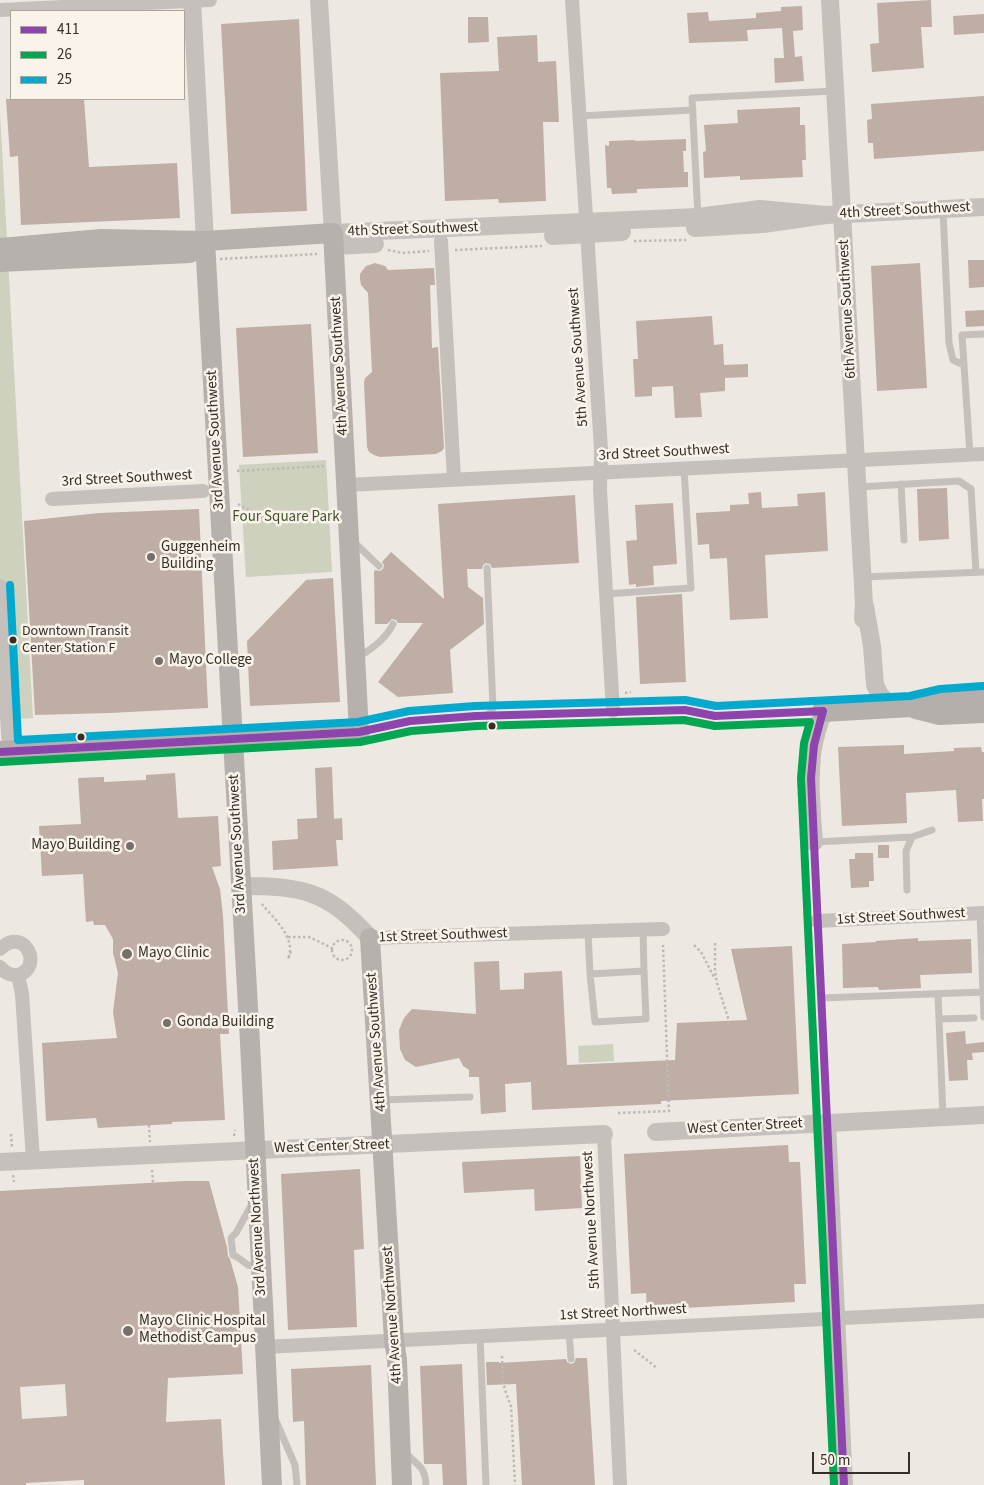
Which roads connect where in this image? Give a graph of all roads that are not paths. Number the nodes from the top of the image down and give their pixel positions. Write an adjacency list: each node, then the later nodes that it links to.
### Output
1 (192, 0): 2 (street); 6 (street); 19 (street, 3rd Avenue Southwest)
2 (210, 0)
3 (320, 0): 16 (street, 4th Avenue Southwest)
4 (572, 0): 10 (street, 5th Avenue Southwest)
5 (830, 0): 8 (street, 6th Avenue Southwest)
6 (81, 3): 7 (street)
7 (0, 10)
8 (835, 91): 9 (lane); 13 (street, 6th Avenue Southwest)
9 (693, 110): 10 (lane); 14 (lane)
10 (579, 116): 15 (street, 5th Avenue Southwest)
11 (984, 207): 12 (street, 4th Street Southwest)
12 (942, 209): 13 (street, 4th Street Southwest); 22 (lane)
13 (834, 214): 14 (street, 4th Street Southwest); 15 (street, 4th Street Southwest); 24 (street, 6th Avenue Southwest)
14 (698, 217): 15 (street, 4th Street Southwest)
15 (587, 228): 16 (street, 4th Street Southwest); 17 (street, 4th Street Southwest); 26 (street, 5th Avenue Southwest)
16 (333, 244): 17 (street, 4th Street Southwest); 19 (main road, 4th Street Southwest); 29 (main road, 4th Avenue Southwest)
17 (441, 246): 27 (street)
18 (0, 248): 19 (main road, 4th Street Southwest)
19 (206, 250): 20 (main road, 4th Street Southwest); 50 (main road, 3rd Avenue Southwest)
20 (0, 262)
21 (984, 334): 22 (lane)
22 (964, 366): 23 (lane)
23 (977, 454): 24 (street, 3rd Street Southwest)
24 (857, 459): 25 (street, 3rd Street Southwest); 30 (street, 6th Avenue Southwest)
25 (684, 468): 26 (street, 3rd Street Southwest); 40 (lane)
26 (600, 472): 27 (street, 3rd Street Southwest); 40 (street, 5th Avenue Southwest)
27 (454, 480): 29 (street, 3rd Street Southwest)
28 (901, 484): 30 (lane); 34 (lane); 37 (lane)
29 (346, 485): 33 (main road, 4th Avenue Southwest)
30 (858, 487): 38 (street, 6th Avenue Southwest)
31 (203, 491): 32 (street, 3rd Street Southwest)
32 (52, 499)
33 (349, 537): 35 (lane); 42 (main road, 4th Avenue Southwest)
34 (904, 540)
35 (379, 566)
36 (487, 568): 48 (lane)
37 (980, 572): 38 (lane)
38 (863, 577): 44 (street, 6th Avenue Southwest)
39 (0, 586): 51 (street)
40 (605, 594): 45 (street, 5th Avenue Southwest)
41 (393, 624): 42 (lane)
42 (355, 658): 49 (main road, 4th Avenue Southwest)
43 (984, 696): 44 (main road)
44 (902, 707): 46 (main road); 47 (main road)
45 (613, 711)
46 (823, 711): 54 (street)
47 (984, 712)
48 (485, 716)
49 (359, 732): 50 (main road)
50 (232, 739): 51 (main road); 55 (main road, 3rd Avenue Southwest)
51 (5, 752)
52 (932, 830): 53 (lane)
53 (912, 837): 54 (lane); 56 (lane)
54 (814, 842)
55 (240, 886): 62 (street, 1st Street Southwest); 82 (main road, 3rd Avenue Southwest)
56 (907, 890)
57 (982, 913): 58 (street, 1st Street Southwest); 68 (lane)
58 (817, 921)
59 (663, 929): 60 (street, 1st Street Southwest)
60 (643, 930): 61 (street, 1st Street Southwest); 65 (lane)
61 (588, 931): 62 (street, 1st Street Southwest); 66 (lane)
62 (370, 938): 75 (main road, 4th Avenue Southwest)
63 (0, 950): 67 (street)
64 (0, 967): 67 (street)
65 (644, 971): 66 (lane); 66 (lane)
66 (590, 974)
67 (18, 975): 83 (street)
68 (983, 992): 69 (lane); 71 (lane)
69 (938, 994): 70 (lane); 73 (lane)
70 (821, 998)
71 (984, 1017)
72 (974, 1018): 73 (lane)
73 (939, 1019): 77 (lane)
74 (470, 1096): 75 (lane)
75 (380, 1100): 81 (main road, 4th Avenue Southwest)
76 (984, 1115): 77 (street, West Center Street)
77 (943, 1117): 78 (street, West Center Street)
78 (827, 1122): 79 (street, West Center Street); 88 (street)
79 (656, 1132)
80 (604, 1134): 81 (street, West Center Street); 89 (street, 5th Avenue Northwest)
81 (383, 1145): 82 (street, West Center Street); 92 (main road, 4th Avenue Northwest)
82 (254, 1150): 83 (street, West Center Street); 85 (main road, 3rd Avenue Northwest)
83 (32, 1160): 84 (street, West Center Street)
84 (0, 1162)
85 (256, 1181): 86 (main road, 3rd Avenue Northwest); 86 (lane)
86 (260, 1267): 93 (main road, 3rd Avenue Northwest)
87 (984, 1311): 88 (street, 1st Street Northwest)
88 (836, 1318): 89 (street, 1st Street Northwest); 103 (street)
89 (613, 1330): 90 (street, 1st Street Northwest); 102 (street, 5th Avenue Northwest)
90 (570, 1332): 91 (street, 1st Street Northwest); 94 (lane)
91 (480, 1336): 92 (street, 1st Street Northwest); 101 (lane)
92 (394, 1340): 93 (street, 1st Street Northwest); 96 (main road, 4th Avenue Northwest)
93 (264, 1347): 95 (main road, 3rd Avenue Northwest)
94 (571, 1359)
95 (267, 1398): 97 (main road, 3rd Avenue Northwest); 98 (lane)
96 (400, 1439): 99 (main road, 4th Avenue Northwest); 100 (lane)
97 (272, 1485)
98 (298, 1485)
99 (402, 1485)
100 (426, 1485)
101 (486, 1485)
102 (620, 1485)
103 (844, 1485)

